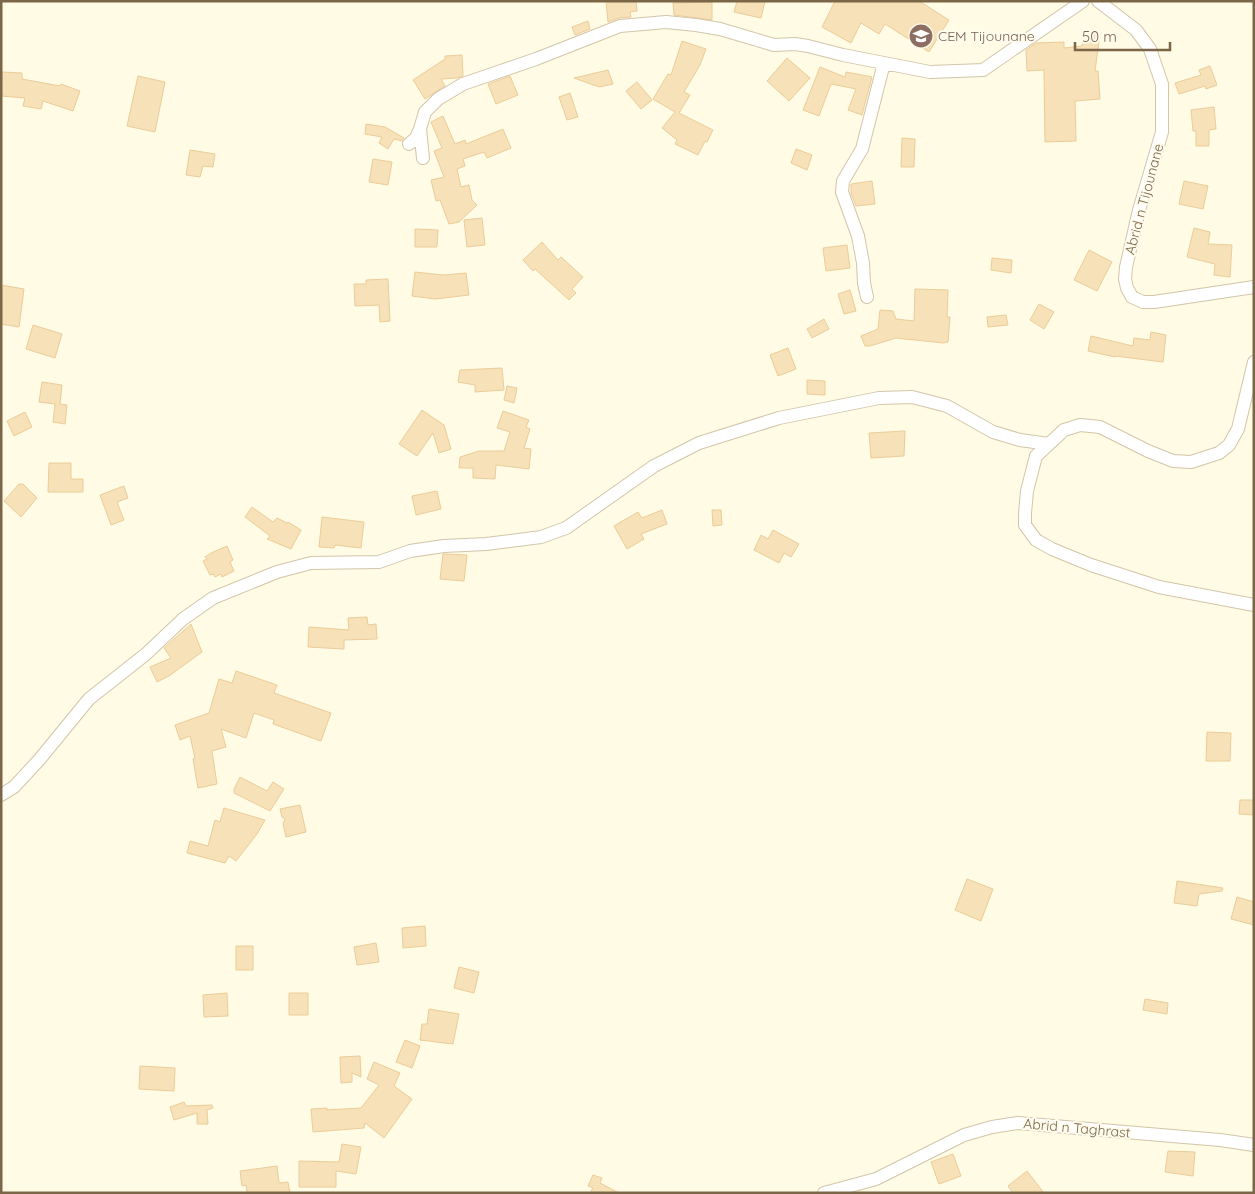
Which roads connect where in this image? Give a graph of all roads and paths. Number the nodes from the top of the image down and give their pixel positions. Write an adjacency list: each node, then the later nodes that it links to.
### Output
1 (1083, 1): 3 (street)
2 (1098, 1): 7 (street, Abrid n Tijounane)
3 (884, 63): 4 (street); 8 (street)
4 (420, 129): 5 (street); 6 (street)
5 (409, 144)
6 (423, 158)
7 (1254, 287)
8 (867, 297)
9 (1254, 362): 10 (street)
10 (1049, 444): 11 (street); 12 (street)
11 (1254, 605)
12 (1, 795)
13 (1254, 1145): 14 (street, Abrid n Taghrast)
14 (824, 1193)

